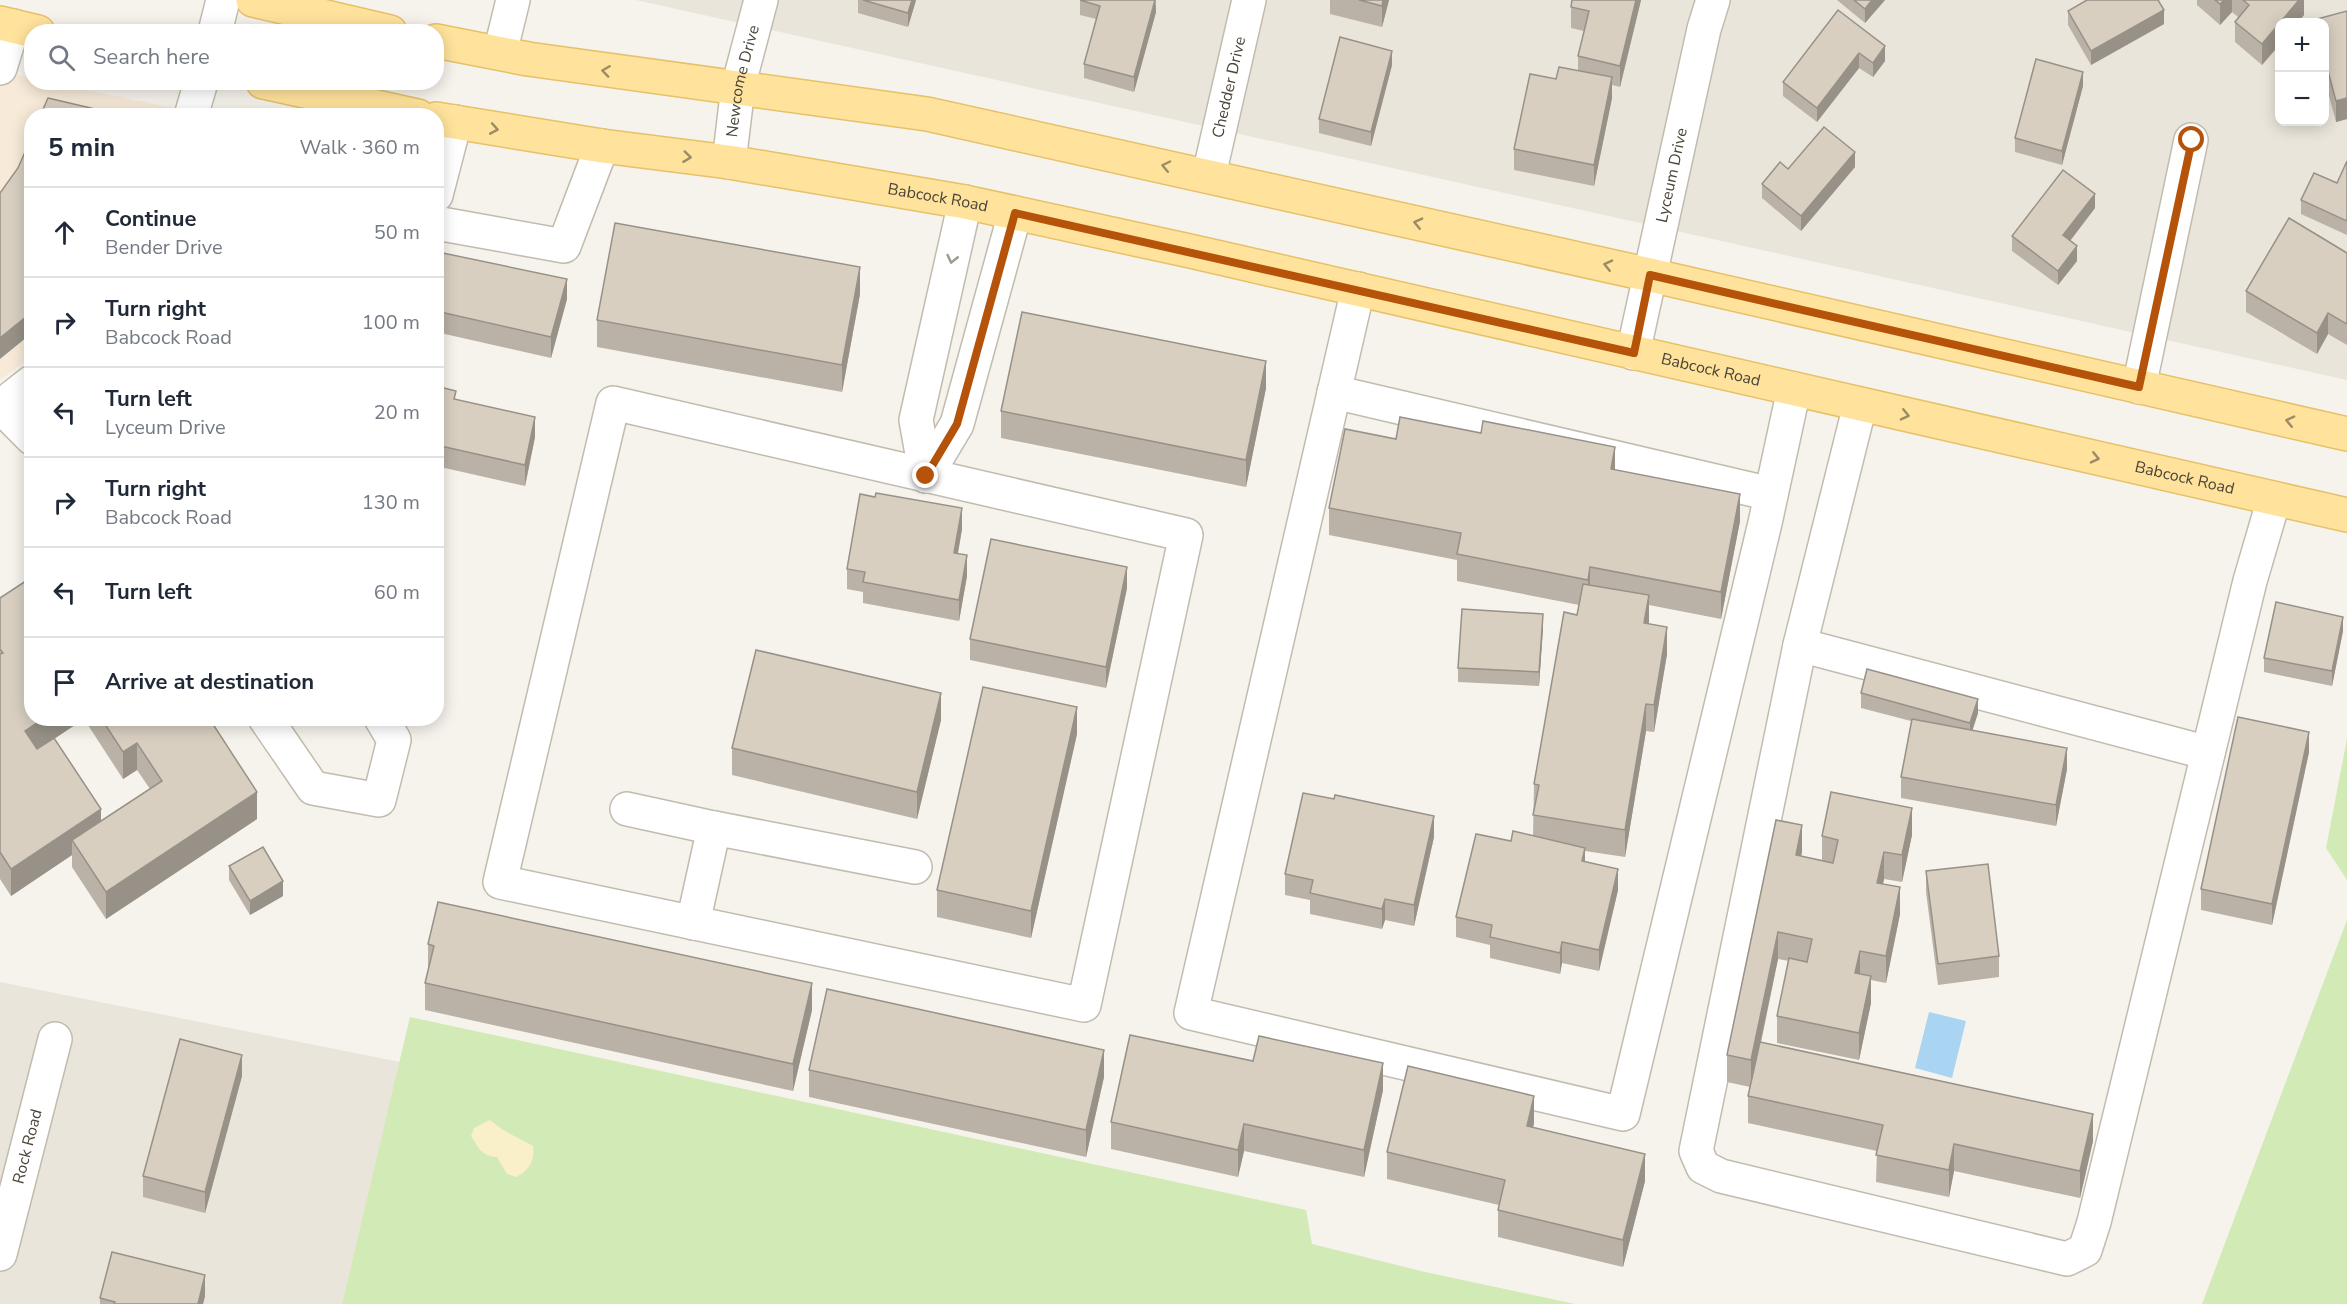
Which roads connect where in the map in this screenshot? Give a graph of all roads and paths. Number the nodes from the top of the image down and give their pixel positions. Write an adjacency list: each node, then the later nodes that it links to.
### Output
1 (223, 0): 7 (street)
2 (253, 0): 8 (main road)
3 (513, 0): 11 (street)
4 (761, 0): 13 (street, Newcome Drive)
5 (1249, 0): 23 (street, Chedder Drive)
6 (1713, 0): 27 (street, Lyceum Drive)
7 (217, 24)
8 (356, 24)
9 (17, 27): 12 (street)
10 (444, 42): 11 (main road)
11 (501, 53): 13 (main road, one-way to 11)
12 (0, 68)
13 (738, 87): 22 (street, Newcome Drive); 23 (main road, one-way to 13)
14 (199, 90): 16 (street)
15 (299, 90): 17 (main road)
16 (193, 108)
17 (382, 108)
18 (446, 120): 19 (street); 21 (main road, Babcock Road, one-way to 21)
19 (444, 135)
20 (2192, 140): 30 (street)
21 (602, 146): 22 (main road, Babcock Road, one-way to 22); 26 (street)
22 (729, 162): 24 (main road, Babcock Road)
23 (1209, 175): 27 (main road, one-way to 23)
24 (965, 202): 25 (main road, Babcock Road); 38 (street, one-way to 38)
25 (1015, 213): 28 (main road, Babcock Road); 38 (street)
26 (444, 224)
27 (1650, 275): 29 (street, Lyceum Drive); 30 (main road)
28 (1358, 290): 29 (main road, Babcock Road); 33 (street)
29 (1634, 353): 32 (main road, Babcock Road)
30 (2139, 387): 37 (main road, one-way to 30)
31 (24, 388): 35 (street)
32 (1794, 389): 34 (main road, Babcock Road); 39 (street)
33 (1334, 392): 39 (street); 39 (street)
34 (1860, 405): 40 (main road, Babcock Road, one-way to 40); 42 (street)
35 (0, 406): 36 (street)
36 (24, 430)
37 (2347, 434)
38 (926, 476): 49 (street); 49 (street)
39 (1771, 494)
40 (2274, 499): 41 (main road, Babcock Road); 45 (street)
41 (2347, 515)
42 (1800, 645): 45 (street); 45 (street)
43 (270, 726): 44 (street)
44 (386, 726)
45 (2208, 753)
46 (627, 809): 47 (street)
47 (714, 828): 48 (street); 49 (street)
48 (915, 867)
49 (693, 923)
50 (55, 1039): 51 (street, Rock Road)
51 (0, 1254)

